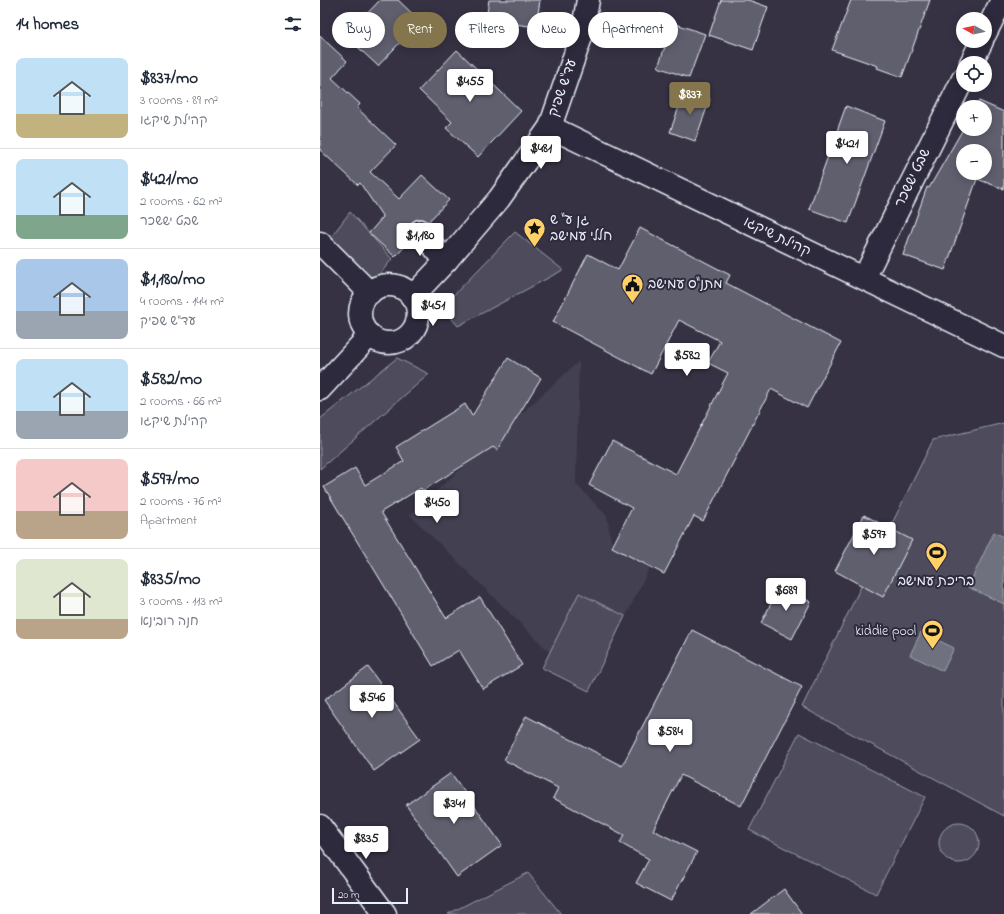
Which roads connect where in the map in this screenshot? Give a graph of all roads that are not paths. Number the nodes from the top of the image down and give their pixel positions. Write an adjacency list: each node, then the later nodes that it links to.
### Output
1 (588, 0): 5 (street, עד"ש שפיק)
2 (1002, 0): 3 (street)
3 (992, 20)
4 (957, 92): 9 (street, שבט יששכר)
5 (550, 127): 8 (street, עד"ש שפיק); 9 (street, קהילת שיקגו)
6 (420, 231): 8 (street)
7 (320, 244): 10 (street)
8 (446, 260): 11 (street, עד"ש שפיק)
9 (864, 278): 13 (street, קהילת שיקגו)
10 (370, 292): 11 (street); 12 (street)
11 (412, 297): 12 (street)
12 (370, 335): 14 (street)
13 (1004, 346)
14 (320, 389)
15 (320, 826): 16 (street)
16 (385, 914)

